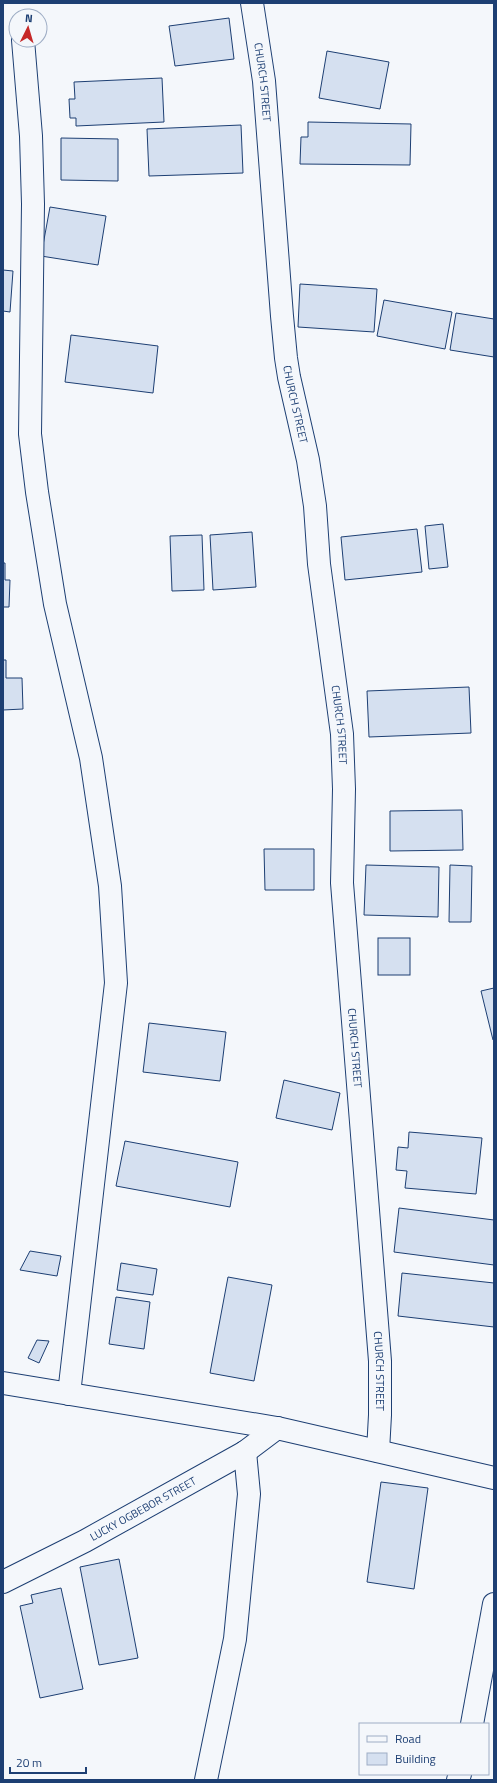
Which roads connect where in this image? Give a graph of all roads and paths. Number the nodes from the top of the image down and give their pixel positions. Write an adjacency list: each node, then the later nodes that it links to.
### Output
1 (252, 3): 6 (street, CHURCH STREET)
2 (24, 48): 4 (street)
3 (3, 1383): 4 (street)
4 (69, 1394): 5 (street)
5 (277, 1428): 6 (street); 7 (street, LUCKY OGBEBOR STREET)
6 (378, 1451): 8 (street)
7 (245, 1452): 9 (street, LUCKY OGBEBOR STREET); 12 (street)
8 (494, 1478)
9 (3, 1582)
10 (494, 1604): 11 (street)
11 (472, 1723)
12 (206, 1780)

